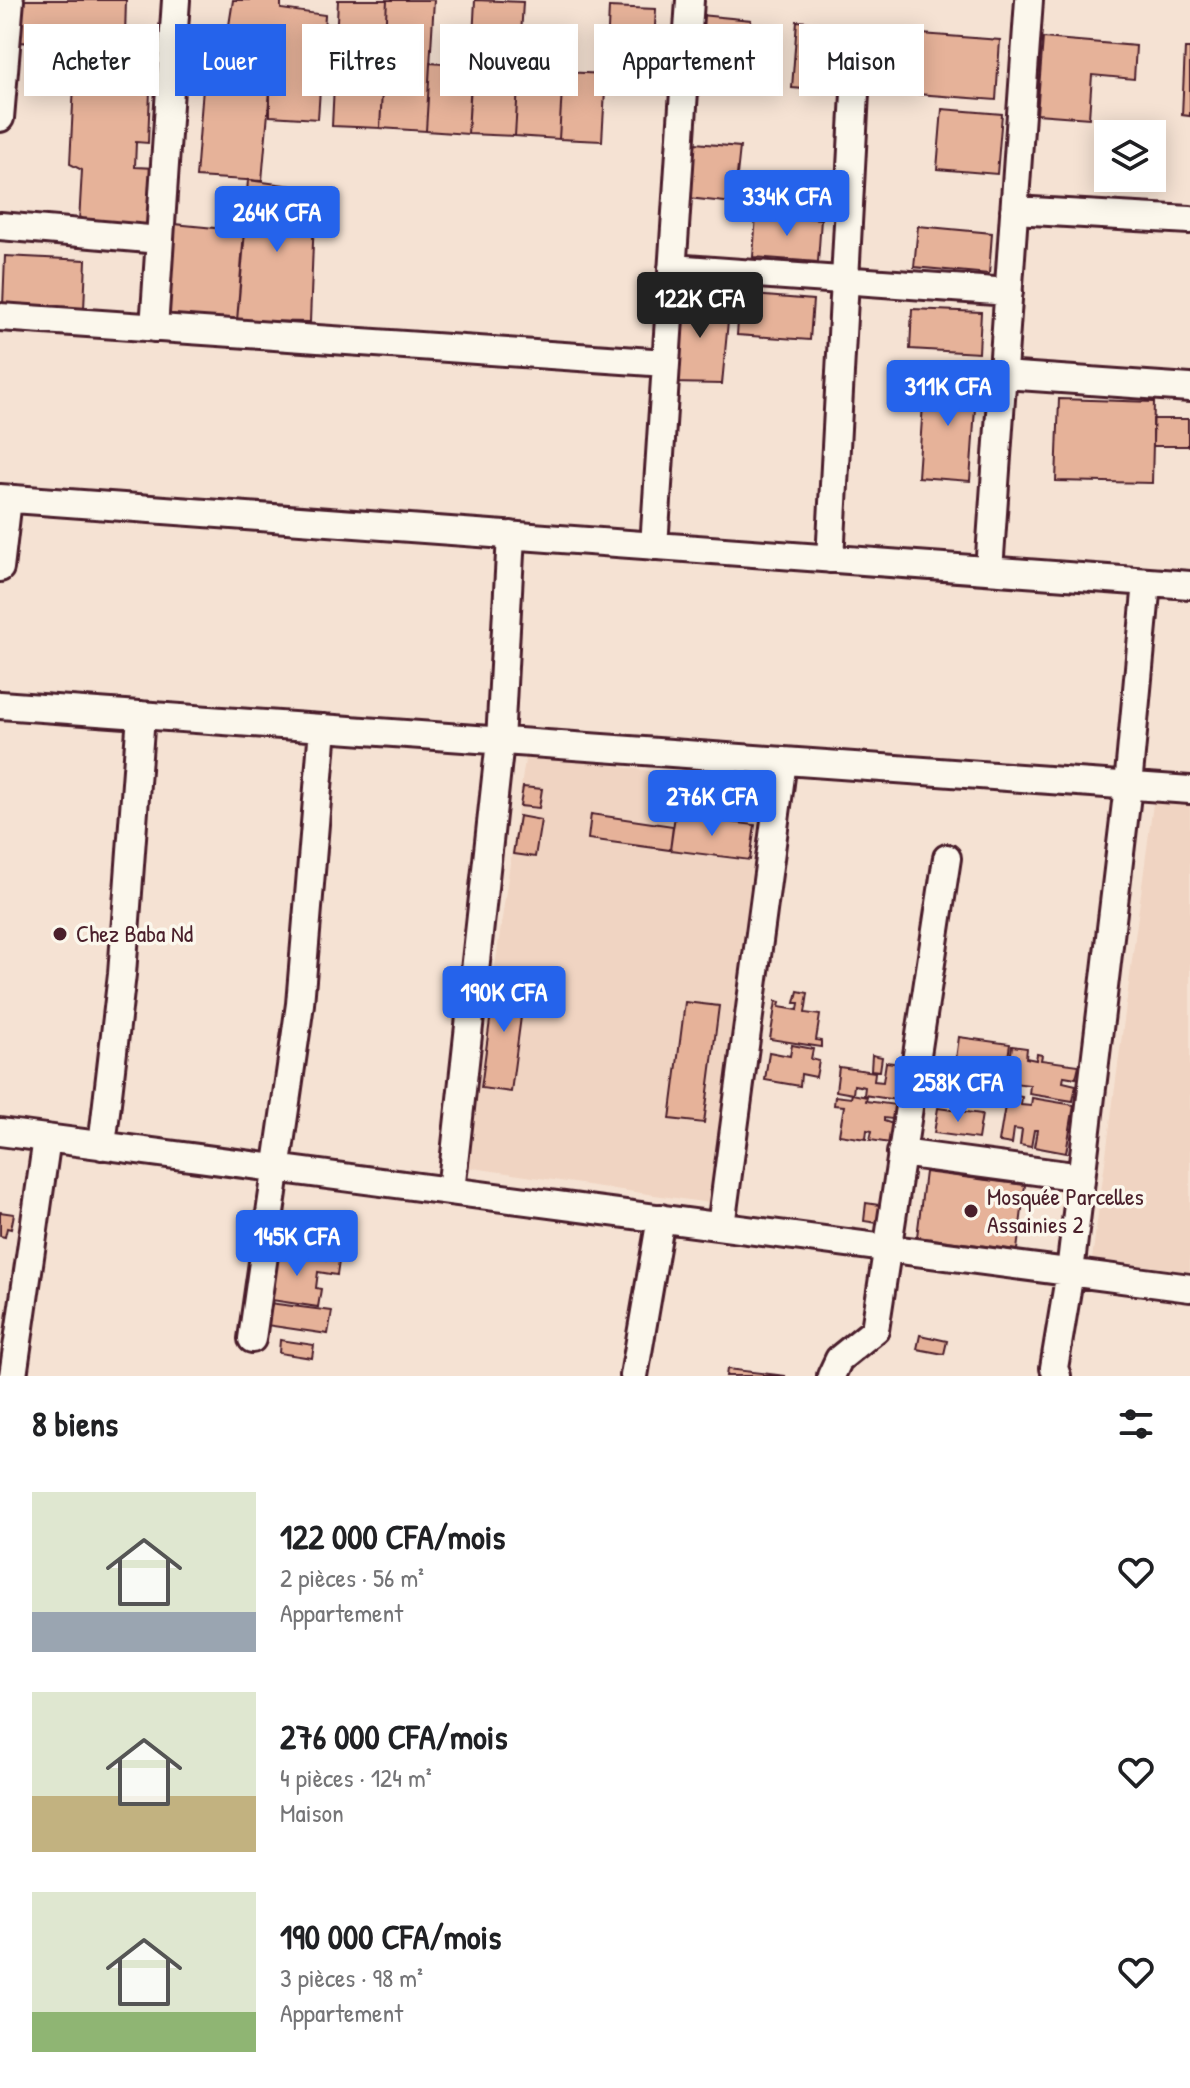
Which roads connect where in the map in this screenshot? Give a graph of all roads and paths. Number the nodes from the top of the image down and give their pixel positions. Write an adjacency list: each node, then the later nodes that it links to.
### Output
1 (10, 0): 6 (street)
2 (176, 0): 10 (street)
3 (690, 0): 11 (street)
4 (1029, 0): 7 (street)
5 (855, 96): 12 (street)
6 (0, 118)
7 (1014, 210): 8 (street); 13 (street)
8 (1190, 220)
9 (0, 226): 10 (street)
10 (160, 240): 15 (street)
11 (672, 268): 12 (street); 16 (street)
12 (845, 280): 13 (street); 22 (street)
13 (1009, 292): 17 (street)
14 (0, 317): 15 (street)
15 (154, 328): 16 (street)
16 (666, 363): 21 (street)
17 (1003, 375): 18 (street); 24 (street)
18 (1190, 388)
19 (4, 498): 20 (street); 23 (street)
20 (511, 535): 21 (street); 30 (street)
21 (654, 546): 22 (street)
22 (830, 559): 24 (street)
23 (0, 568)
24 (989, 570): 25 (street)
25 (1147, 582): 26 (street); 32 (street)
26 (1190, 585)
27 (0, 705): 28 (street)
28 (141, 715): 29 (street); 37 (street)
29 (323, 728): 30 (street); 39 (street)
30 (500, 741): 31 (street); 41 (street)
31 (783, 761): 32 (street); 43 (street)
32 (1128, 786): 33 (street); 40 (street)
33 (1190, 790)
34 (947, 858): 38 (street)
35 (0, 1132): 36 (street)
36 (47, 1138): 37 (street); 48 (street)
37 (102, 1146): 39 (street)
38 (901, 1153): 40 (street); 44 (street)
39 (277, 1168): 41 (street); 47 (street)
40 (1081, 1177): 45 (street)
41 (451, 1191): 42 (street)
42 (661, 1218): 43 (street); 49 (street)
43 (721, 1226): 44 (street)
44 (887, 1248): 45 (street); 50 (street)
45 (1070, 1272): 46 (street); 51 (street)
46 (1190, 1288)
47 (252, 1339)
48 (13, 1376)
49 (634, 1376)
50 (831, 1376)
51 (1057, 1376)

